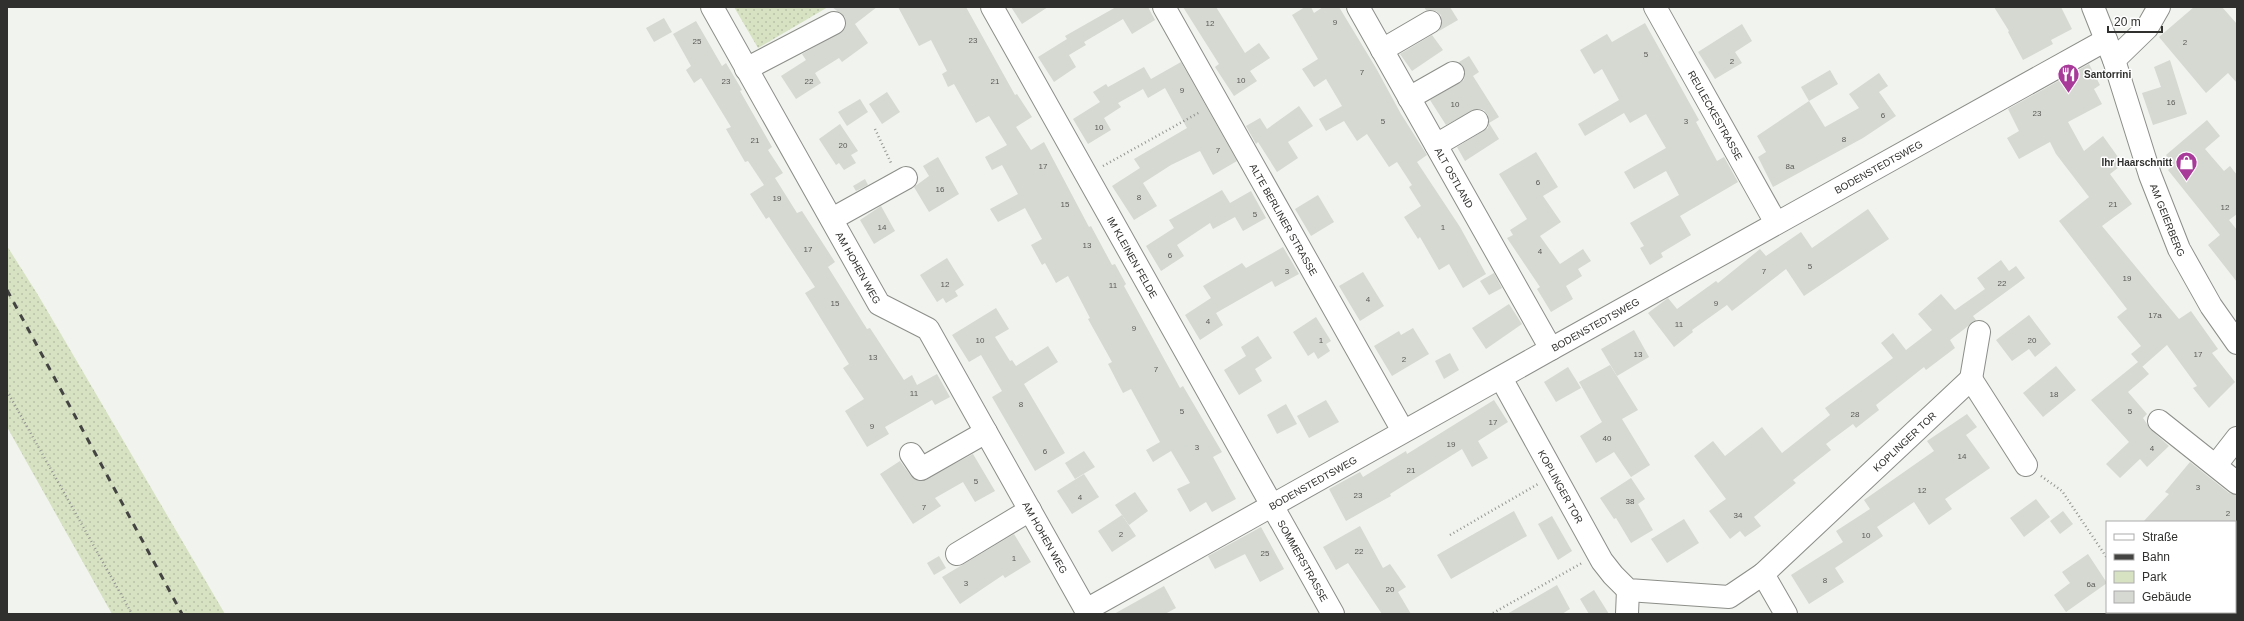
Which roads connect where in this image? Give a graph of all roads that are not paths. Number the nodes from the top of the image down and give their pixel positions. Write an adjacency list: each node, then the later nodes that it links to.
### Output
1 (712, 7): 12 (street, AM HOHEN WEG)
2 (992, 7): 33 (street, IM KLEINEN FELDE)
3 (1164, 7): 26 (street, ALTE BERLINER STRASSE)
4 (1358, 7): 10 (street, ALT OSTLAND)
5 (1655, 7): 19 (street, REULECKESTRASSE)
6 (2092, 7): 11 (street, AM GEIERBERG)
7 (2159, 7): 11 (street, BODENSTEDTSWEG)
8 (1430, 22): 10 (street)
9 (834, 23): 12 (street)
10 (1382, 50): 14 (street, ALT OSTLAND)
11 (2110, 50): 19 (street, BODENSTEDTSWEG); 21 (street, AM GEIERBERG)
12 (746, 69): 18 (street, AM HOHEN WEG)
13 (1453, 73): 14 (street)
14 (1409, 98): 16 (street, ALT OSTLAND)
15 (1478, 121): 16 (street)
16 (1436, 145): 22 (street, ALT OSTLAND)
17 (903, 179): 18 (street)
18 (832, 219): 27 (street, AM HOHEN WEG)
19 (1776, 223): 22 (street, BODENSTEDTSWEG)
20 (1979, 332): 24 (street)
21 (2237, 344)
22 (1551, 348): 23 (street, BODENSTEDTSWEG)
23 (1501, 378): 26 (street, BODENSTEDTSWEG); 37 (street, KOPLINGER TOR)
24 (1971, 379): 30 (street); 36 (street, KOPLINGER TOR)
25 (2159, 421): 31 (street)
26 (1403, 431): 33 (street, BODENSTEDTSWEG)
27 (986, 432): 29 (street); 34 (street, AM HOHEN WEG)
28 (2237, 438): 31 (street)
29 (911, 454)
30 (2026, 465)
31 (2216, 466): 32 (street)
32 (2237, 483)
33 (1272, 507): 38 (street, BODENSTEDTSWEG); 39 (street, SOMMERSTRASSE)
34 (1030, 510): 35 (street); 38 (street, AM HOHEN WEG)
35 (957, 554)
36 (1763, 574): 37 (street, KOPLINGER TOR); 41 (street)
37 (1628, 590): 40 (street)
38 (1086, 610)
39 (1333, 614)
40 (1627, 614)
41 (1786, 614)

